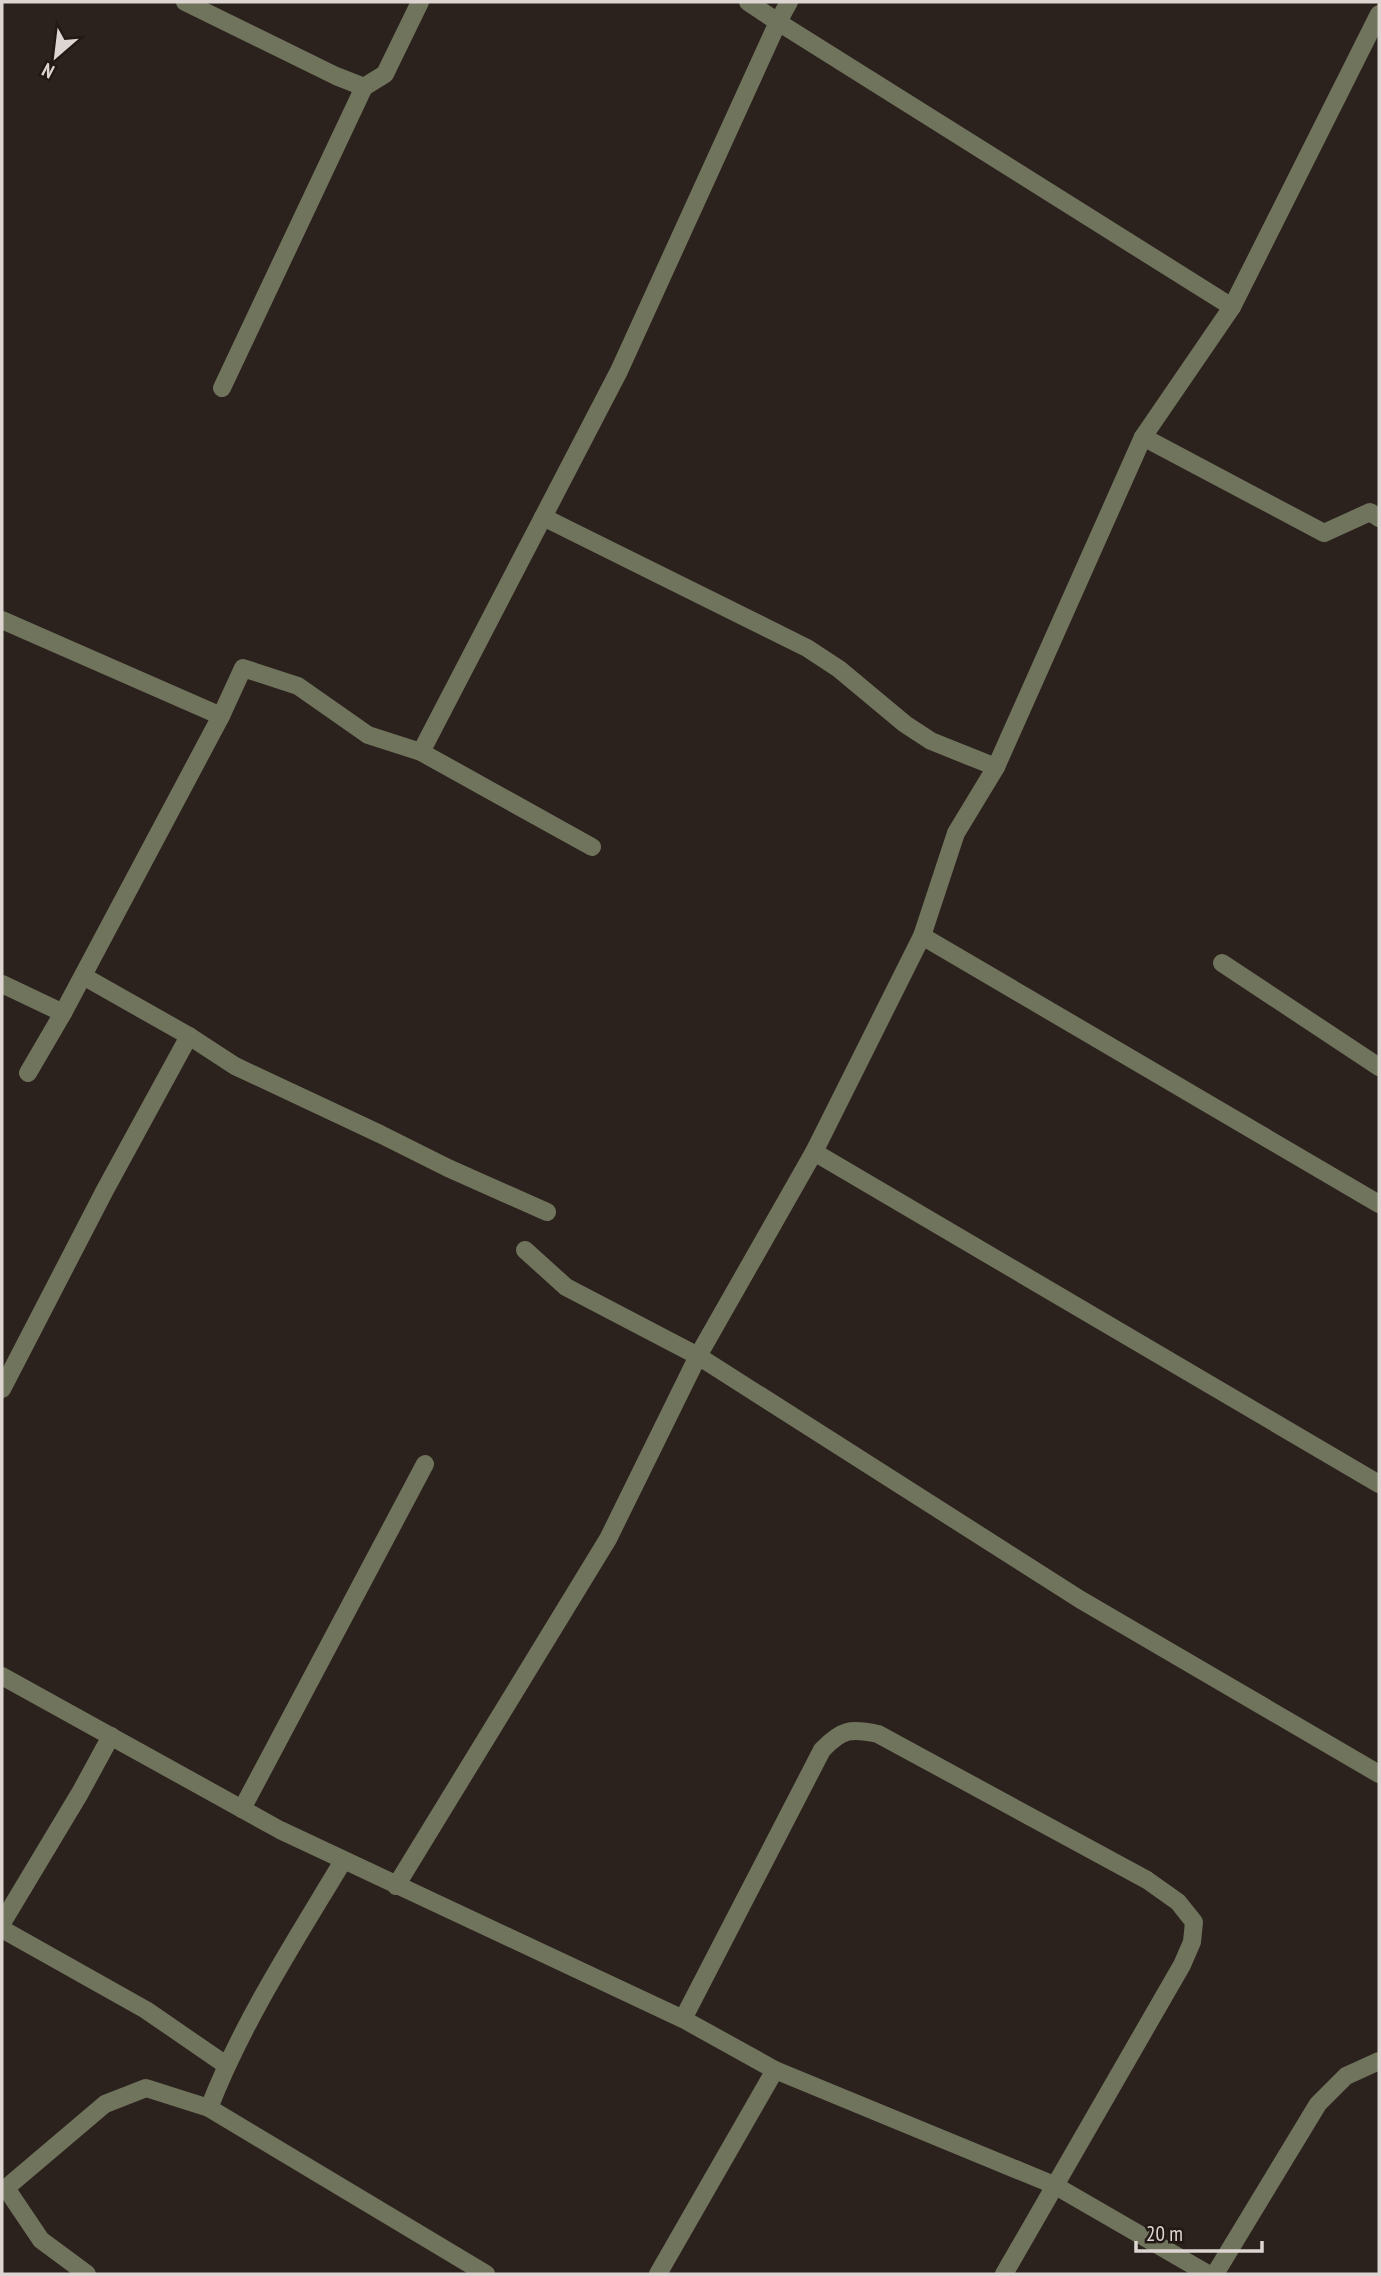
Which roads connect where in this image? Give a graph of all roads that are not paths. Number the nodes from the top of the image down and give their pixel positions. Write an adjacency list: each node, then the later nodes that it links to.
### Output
1 (186, 2): 7 (street)
2 (419, 2): 7 (street)
3 (748, 2): 6 (street)
4 (789, 2): 6 (street)
5 (1379, 14): 8 (street)
6 (778, 22): 8 (street); 11 (street)
7 (364, 87): 9 (street)
8 (1232, 307): 10 (street)
9 (222, 388)
10 (1143, 437): 12 (street); 16 (street)
11 (543, 517): 15 (street); 16 (street)
12 (1379, 518)
13 (2, 620): 14 (street)
14 (221, 716): 15 (street); 20 (street)
15 (421, 752): 17 (street)
16 (996, 767): 18 (street)
17 (592, 847)
18 (922, 936): 26 (street); 27 (street)
19 (1222, 963): 24 (street)
20 (83, 976): 22 (street); 23 (street)
21 (2, 984): 22 (street)
22 (62, 1013): 25 (street)
23 (189, 1036): 28 (street); 31 (street)
24 (1379, 1067)
25 (28, 1073)
26 (814, 1152): 30 (street); 33 (street)
27 (1379, 1204)
28 (547, 1212)
29 (525, 1250): 30 (street)
30 (698, 1356): 36 (street); 39 (street)
31 (2, 1389)
32 (425, 1464): 37 (street)
33 (1379, 1484)
34 (2, 1676): 35 (street)
35 (111, 1736): 37 (street); 40 (street)
36 (1379, 1774)
37 (242, 1810): 38 (street)
38 (343, 1861): 39 (street); 44 (street)
39 (396, 1886): 42 (street)
40 (2, 1923)
41 (2, 1930): 44 (street)
42 (682, 2019): 45 (street); 47 (street)
43 (1379, 2061): 54 (street)
44 (226, 2064): 46 (street)
45 (775, 2070): 47 (street); 51 (street)
46 (209, 2108): 48 (street); 50 (street)
47 (1054, 2185): 52 (street); 53 (street)
48 (4, 2188): 49 (street)
49 (87, 2274)
50 (486, 2274)
51 (658, 2274)
52 (1004, 2274)
53 (1208, 2274)
54 (1215, 2274)

